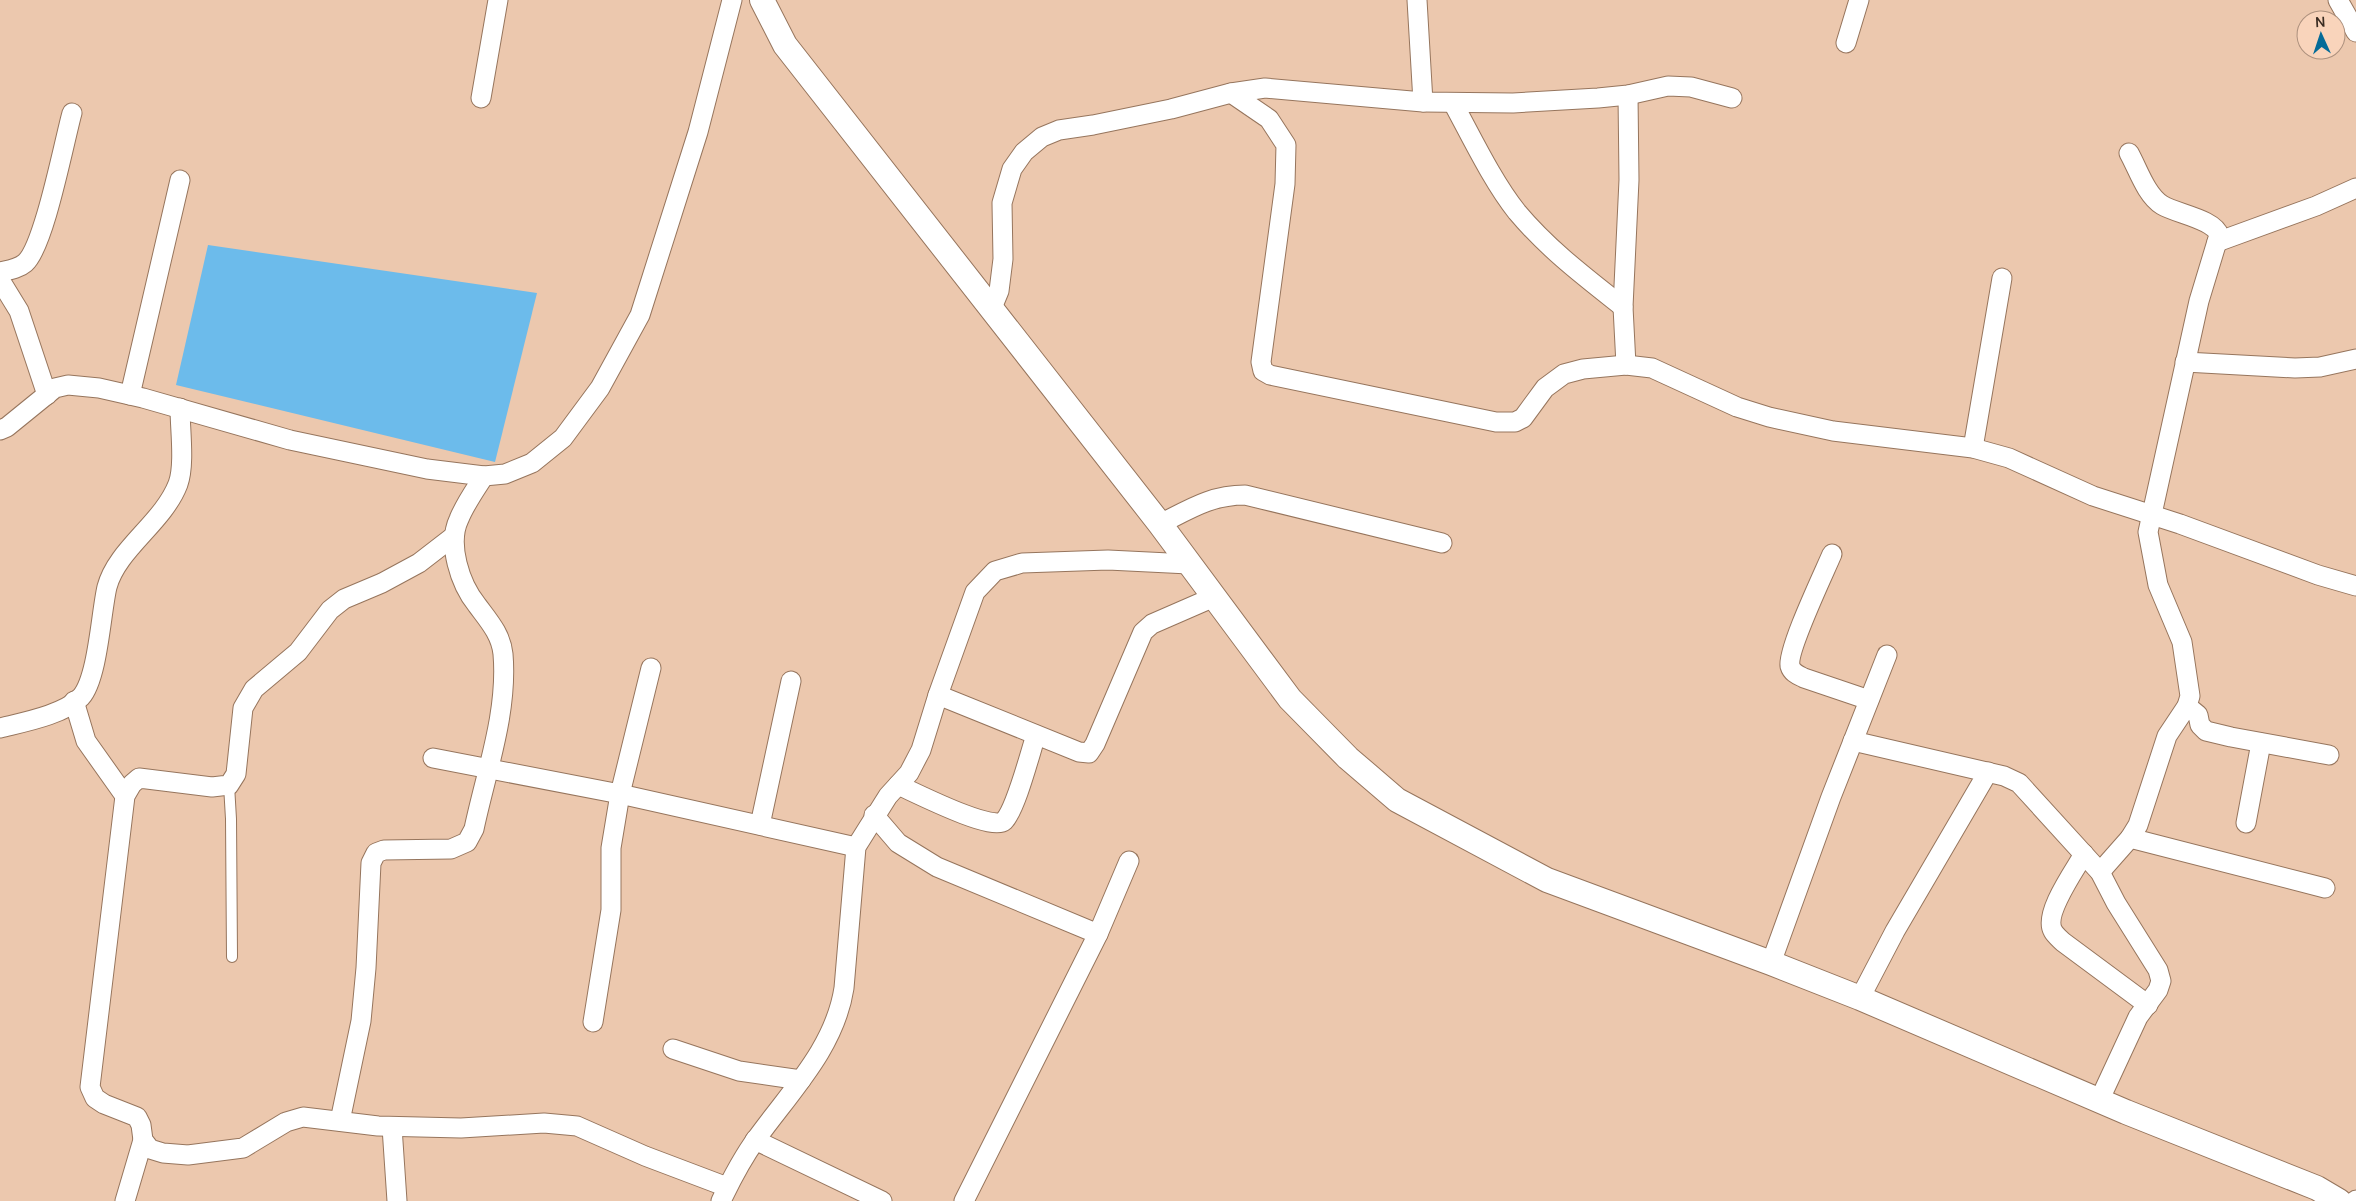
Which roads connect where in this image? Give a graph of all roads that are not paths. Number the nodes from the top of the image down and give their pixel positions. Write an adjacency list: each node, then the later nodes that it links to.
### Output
1 (498, 0): 11 (street)
2 (732, 0): 33 (street)
3 (762, 0): 24 (street)
4 (1417, 0): 13 (street)
5 (1859, 0): 8 (street)
6 (2338, 0): 7 (street)
7 (2356, 32)
8 (1846, 43)
9 (1231, 93): 13 (street); 24 (street); 27 (street)
10 (1628, 95): 12 (street); 14 (street); 23 (street)
11 (481, 98)
12 (1732, 98)
13 (1423, 102): 14 (street)
14 (1453, 103): 23 (street)
15 (72, 112): 20 (street)
16 (2130, 153): 19 (street)
17 (180, 180): 29 (street)
18 (2356, 188): 19 (street)
19 (2217, 242): 26 (street)
20 (0, 272)
21 (2002, 278): 32 (street)
22 (0, 280): 28 (street)
23 (1623, 307): 27 (street)
24 (992, 308): 35 (street)
25 (2356, 359): 26 (street)
26 (2185, 362): 34 (street)
27 (1626, 365): 32 (street)
28 (47, 395): 29 (street); 31 (street)
29 (130, 395): 30 (street)
30 (180, 408): 33 (street); 47 (street)
31 (0, 430)
32 (1973, 448): 34 (street)
33 (484, 476): 36 (street)
34 (2151, 515): 40 (street); 48 (street)
35 (1160, 524): 37 (street); 39 (street)
36 (454, 536): 55 (street); 58 (street)
37 (1442, 543)
38 (1832, 554): 46 (street)
39 (1189, 564): 41 (street); 45 (street)
40 (2356, 586)
41 (1214, 597): 50 (street); 72 (street)
42 (1887, 655): 46 (street)
43 (651, 668): 59 (street)
44 (791, 681): 63 (street)
45 (938, 695): 50 (street); 57 (street)
46 (1869, 700): 51 (street)
47 (74, 701): 49 (street); 60 (street)
48 (2187, 706): 52 (street); 64 (street)
49 (0, 728)
50 (1036, 735): 57 (street)
51 (1853, 741): 56 (street); 72 (street)
52 (2261, 742): 53 (street); 62 (street)
53 (2329, 755)
54 (433, 758): 55 (street)
55 (487, 767): 59 (street); 79 (street)
56 (1988, 772): 66 (street); 73 (street)
57 (898, 785): 61 (street)
58 (229, 786): 60 (street); 71 (lane)
59 (620, 794): 63 (street); 75 (street)
60 (125, 796): 81 (street)
61 (874, 815): 65 (street); 70 (street)
62 (2246, 824)
63 (760, 826): 65 (street)
64 (2130, 838): 68 (street); 69 (street)
65 (856, 847): 77 (street)
66 (2084, 854): 68 (street); 74 (street)
67 (1128, 861): 70 (street)
68 (2100, 872): 74 (street)
69 (2325, 888)
70 (1098, 934): 87 (street)
71 (232, 957)
72 (1771, 963): 73 (street)
73 (1860, 998): 78 (street)
74 (2148, 1005): 78 (street)
75 (592, 1022)
76 (673, 1049): 77 (street)
77 (801, 1080): 82 (street)
78 (2099, 1100): 88 (street)
79 (340, 1121): 80 (street); 81 (street)
80 (392, 1127): 83 (street); 85 (street)
81 (143, 1140): 84 (street)
82 (755, 1140): 83 (street); 86 (street)
83 (724, 1194)
84 (125, 1201)
85 (397, 1201)
86 (882, 1201)
87 (964, 1201)
88 (2339, 1201)

